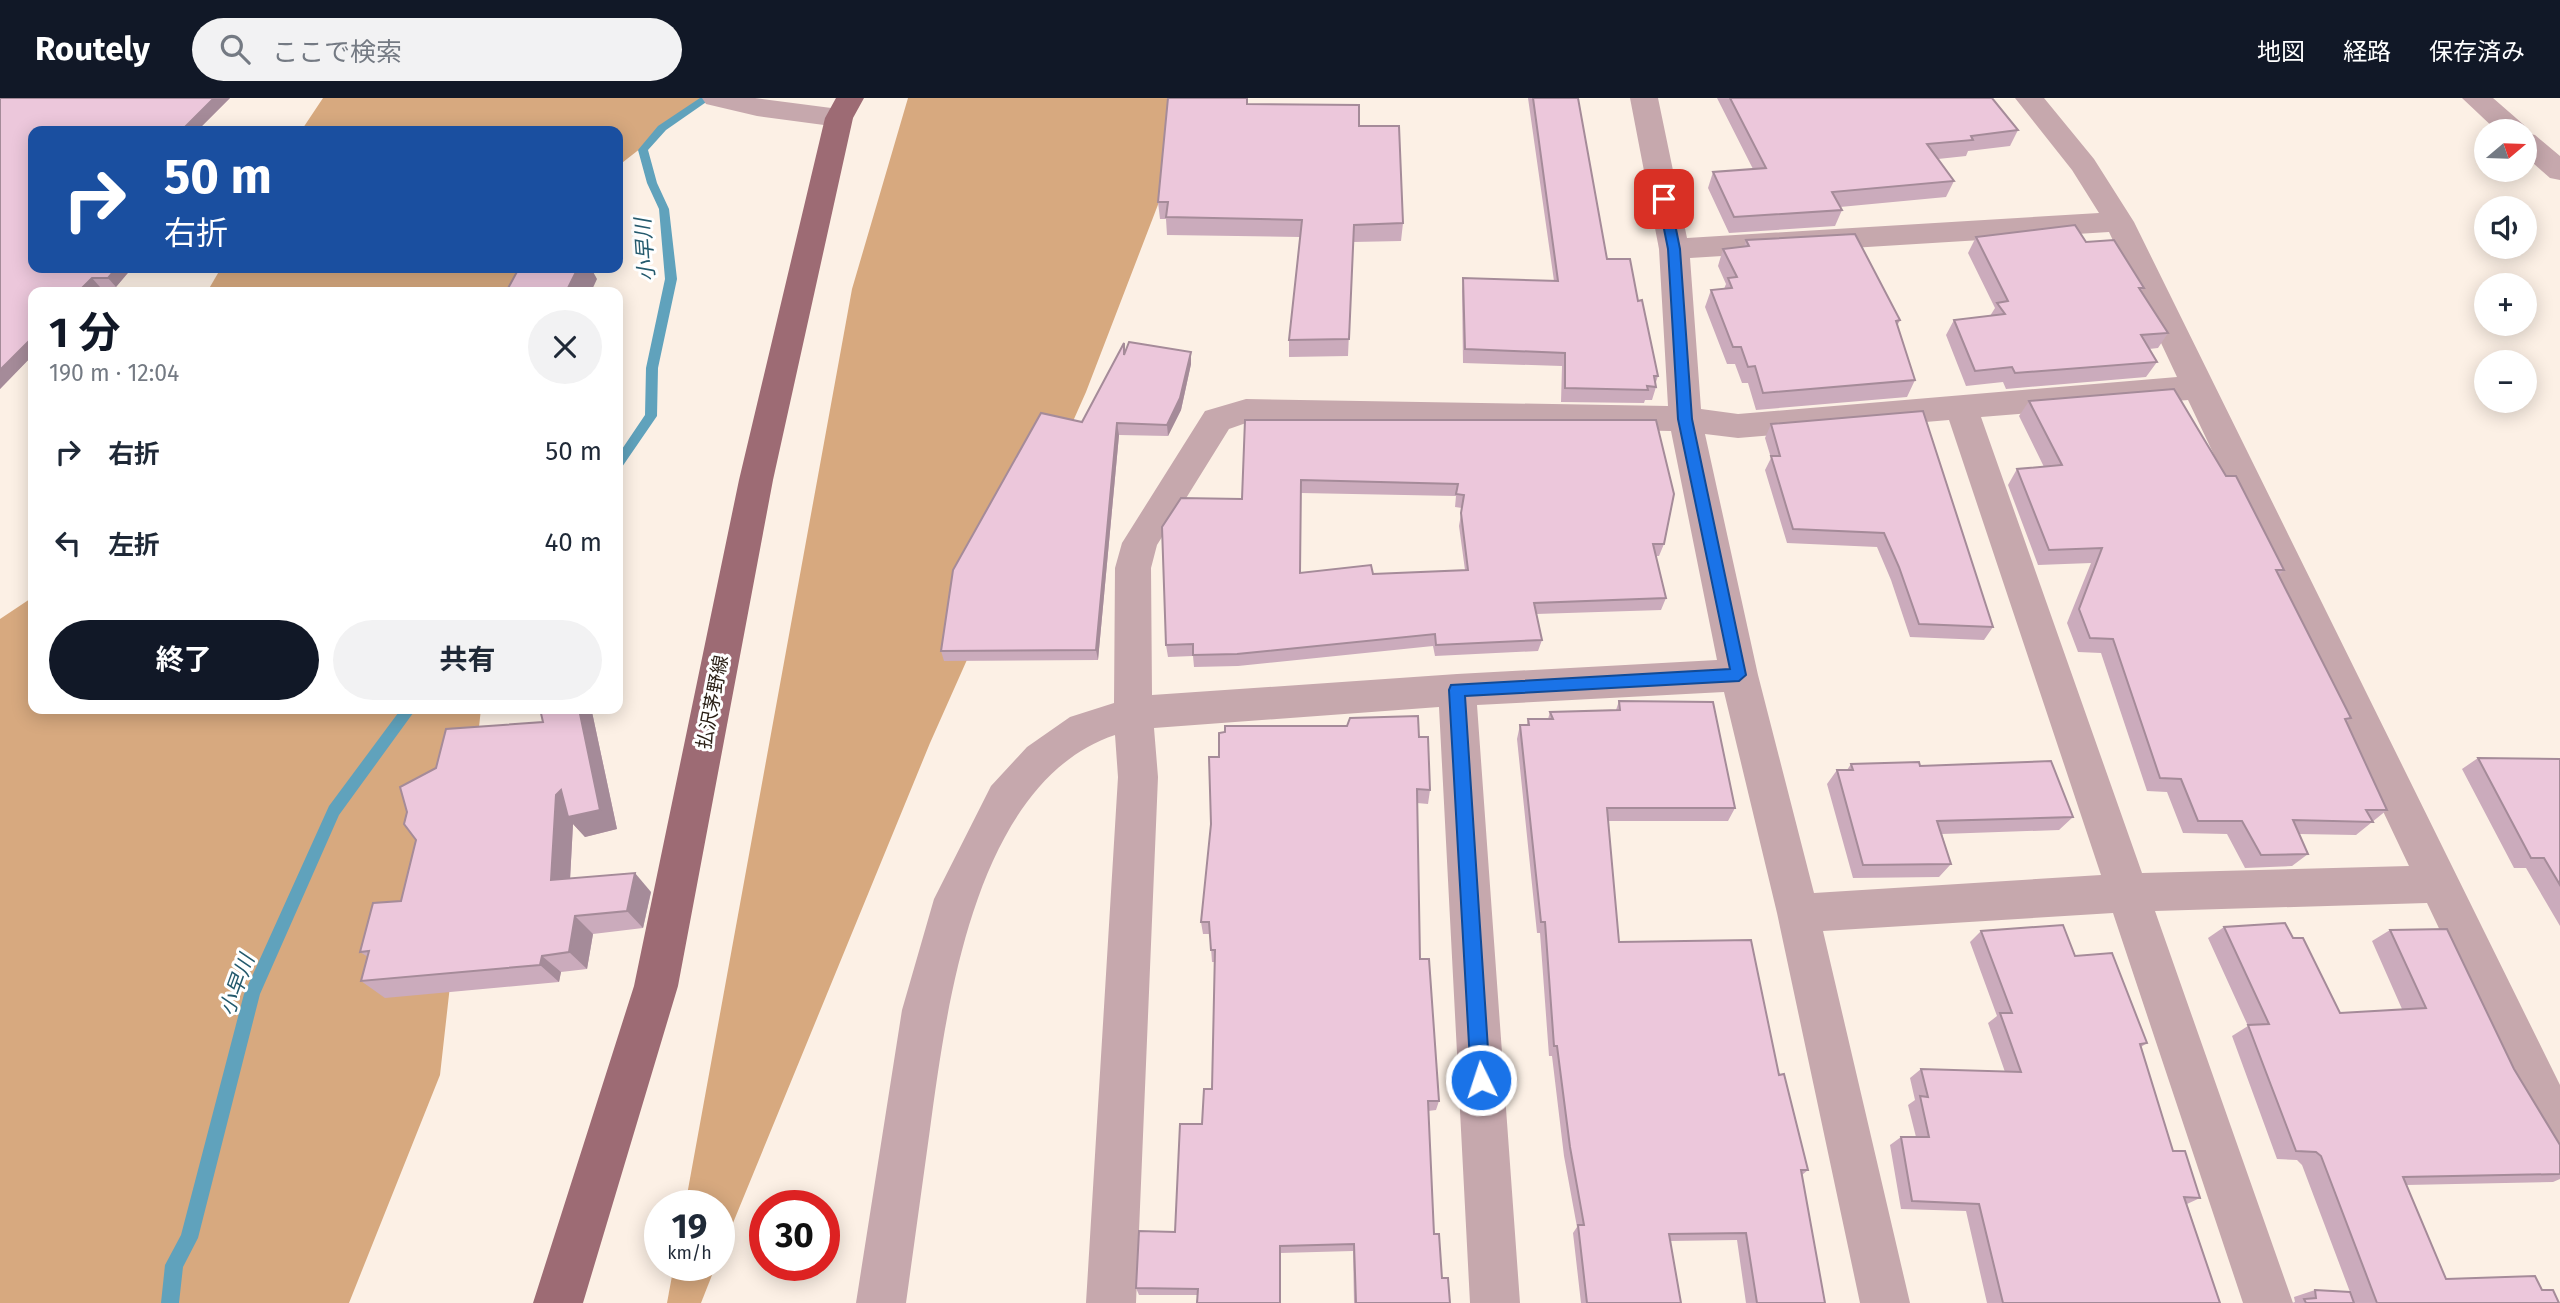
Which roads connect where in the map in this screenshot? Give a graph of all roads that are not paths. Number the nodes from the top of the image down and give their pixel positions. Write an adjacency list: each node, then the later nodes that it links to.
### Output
1 (1644, 98): 10 (street)
2 (2029, 98): 9 (street)
3 (2476, 98): 6 (street)
4 (724, 100): 5 (street)
5 (844, 108): 21 (main road, 払沢茅野線)
6 (2500, 119)
7 (2538, 153): 8 (street)
8 (2560, 172)
9 (2119, 222): 10 (street); 11 (street)
10 (1674, 249): 13 (street)
11 (2199, 387): 12 (street); 17 (street)
12 (1961, 407): 13 (street); 18 (street)
13 (1685, 419): 14 (street); 16 (street)
14 (1739, 675): 15 (street); 19 (street)
15 (1457, 690): 16 (street); 24 (street)
16 (1133, 713): 22 (street); 23 (street)
17 (2438, 884): 18 (street); 20 (street)
18 (2126, 893): 19 (street); 26 (street)
19 (1798, 913): 25 (street)
20 (2560, 1134)
21 (558, 1303)
22 (881, 1303)
23 (1111, 1303)
24 (1494, 1303)
25 (1885, 1303)
26 (2268, 1303)

